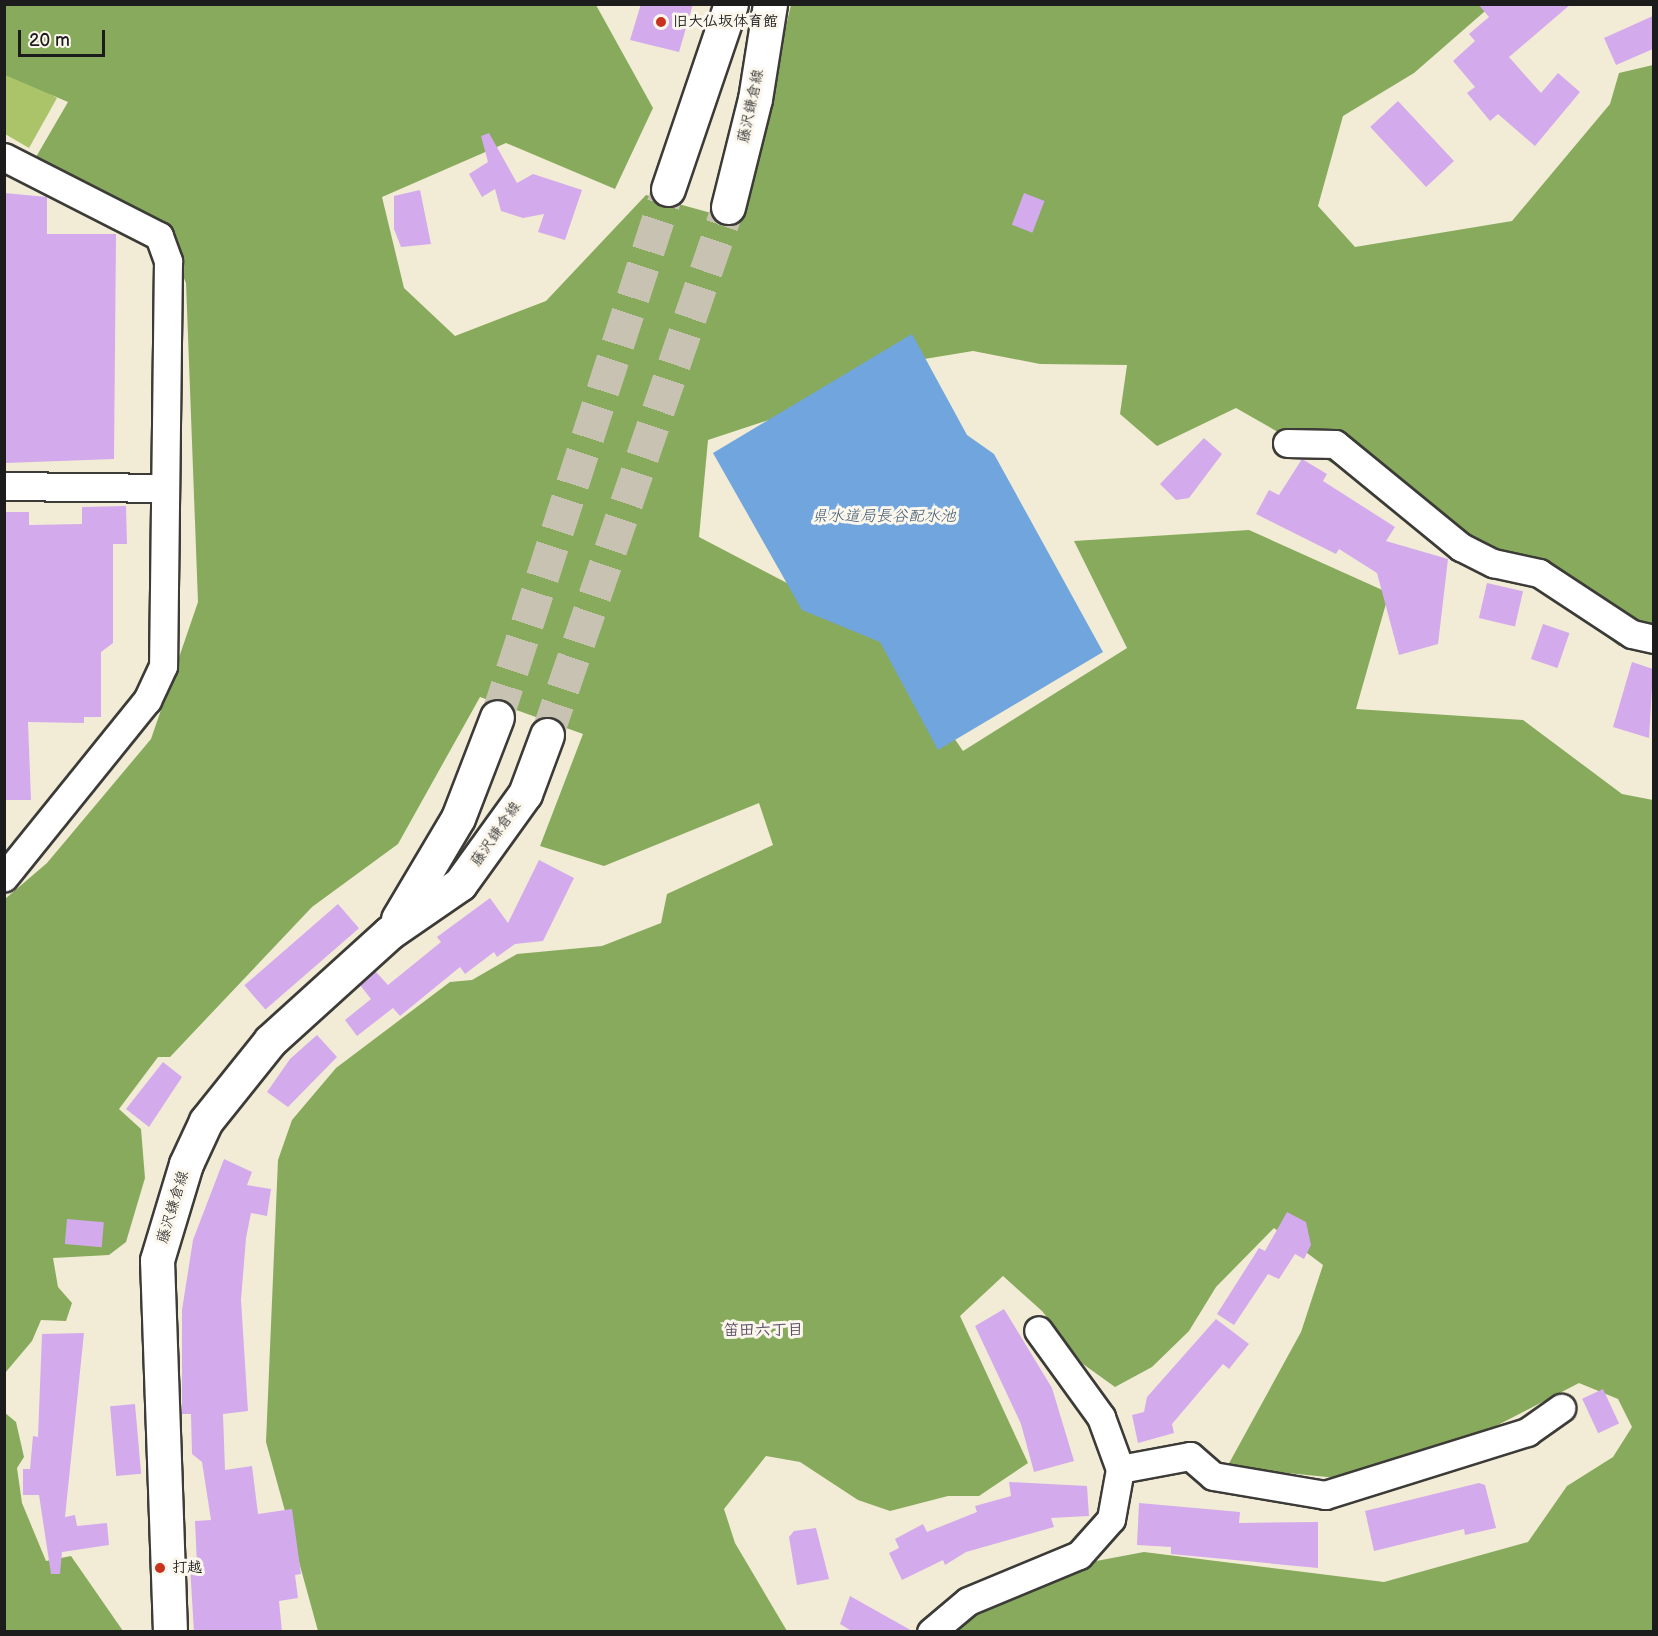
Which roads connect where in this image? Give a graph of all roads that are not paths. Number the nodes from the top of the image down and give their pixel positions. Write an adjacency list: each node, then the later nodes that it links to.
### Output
1 (730, 4): 4 (main road)
2 (770, 4): 5 (main road, 藤沢鎌倉線)
3 (4, 157): 8 (street)
4 (668, 189)
5 (728, 207)
6 (1287, 443): 9 (street)
7 (4, 486): 8 (street)
8 (164, 488): 12 (street)
9 (1653, 639)
10 (497, 717): 13 (main road, 藤沢鎌倉線)
11 (547, 735): 13 (main road, 藤沢鎌倉線)
12 (4, 877)
13 (389, 933): 17 (main road, 藤沢鎌倉線)
14 (1038, 1330): 16 (street)
15 (1561, 1408): 16 (street)
16 (1120, 1469): 18 (street)
17 (170, 1632)
18 (931, 1632)

